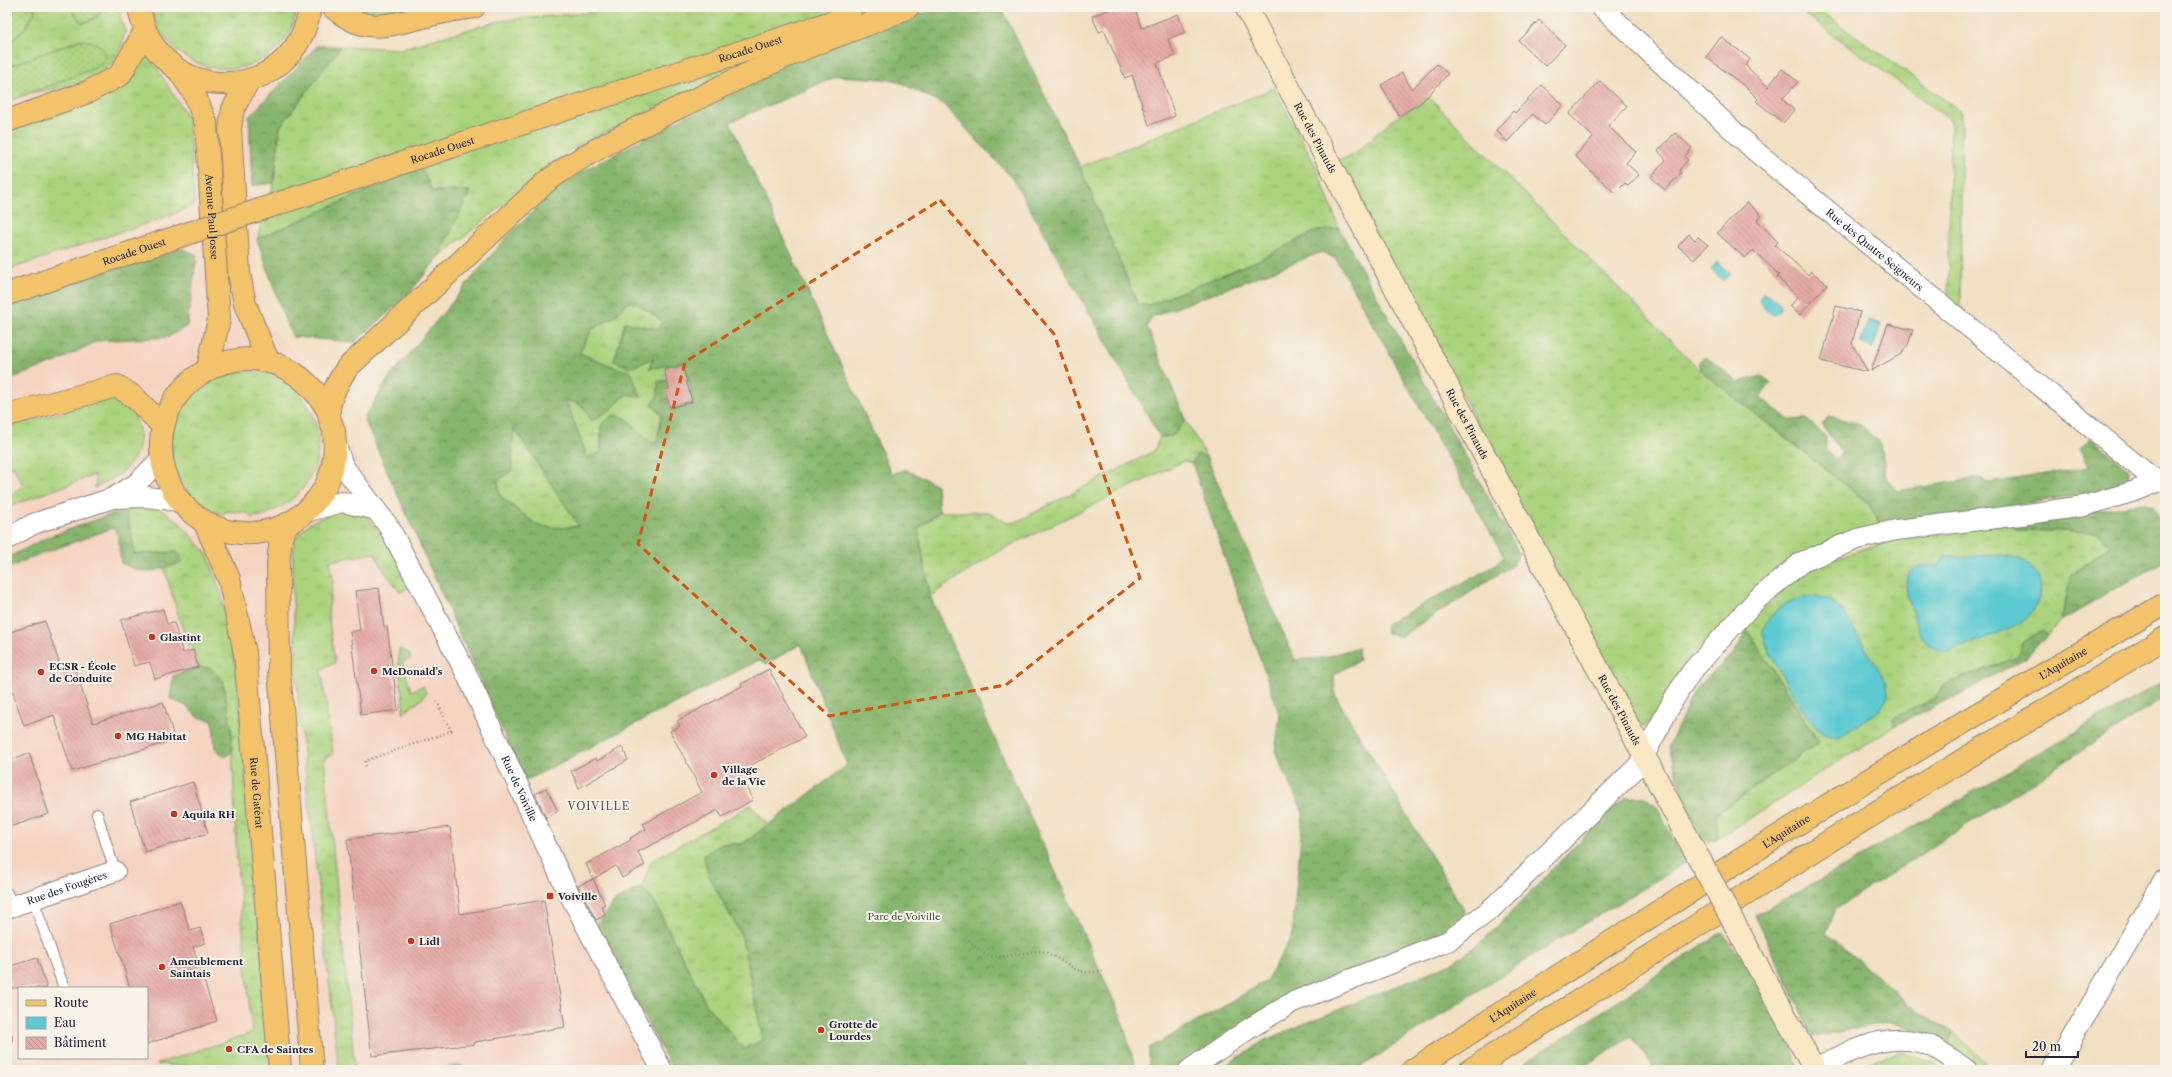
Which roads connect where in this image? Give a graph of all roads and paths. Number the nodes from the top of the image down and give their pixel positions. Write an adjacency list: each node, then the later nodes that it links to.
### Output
1 (139, 7): 9 (main road)
2 (310, 7): 11 (main road)
3 (333, 7): 4 (main road)
4 (474, 7)
5 (878, 7): 13 (main road, Rocade Ouest, bridge)
6 (908, 7): 16 (main road)
7 (1246, 7): 32 (street, Rue des Pinauds)
8 (1601, 7): 21 (street, Rue des Quatre Seigneurs)
9 (145, 31): 10 (main road); 12 (main road)
10 (179, 71): 11 (main road); 15 (main road, Avenue Paul Josse)
11 (249, 80): 14 (main road)
12 (7, 121)
13 (7, 294)
14 (268, 361): 15 (main road); 16 (main road)
15 (208, 368): 18 (main road)
16 (328, 412): 19 (main road)
17 (7, 415): 18 (main road)
18 (163, 426): 20 (main road)
19 (335, 440): 24 (street, Rue de Voiville); 25 (main road)
20 (161, 459): 22 (street); 23 (main road)
21 (2162, 483): 32 (street)
22 (113, 498): 23 (street); 28 (street)
23 (179, 501): 26 (main road)
24 (373, 509): 25 (street); 45 (street, Rue de Voiville)
25 (306, 512): 27 (main road)
26 (205, 522): 27 (main road); 44 (main road, Rue de Gatérat)
27 (287, 525): 42 (main road)
28 (7, 539)
29 (2165, 604): 47 (main road, L'Aquitaine)
30 (2165, 638): 48 (main road)
31 (437, 702): 33 (path)
32 (1644, 755): 43 (street, Rue des Pinauds, bridge); 46 (street)
33 (366, 766)
34 (97, 814): 35 (lane, Rue des Fougères)
35 (115, 871): 37 (street, Rue des Fougères)
36 (2165, 879): 50 (street)
37 (33, 899): 38 (street, Rue des Fougères); 41 (lane)
38 (9, 902)
39 (969, 940): 40 (path)
40 (1103, 971)
41 (64, 987)
42 (313, 1064)
43 (1814, 1069): 49 (street)
44 (280, 1070)
45 (662, 1070)
46 (1189, 1070)
47 (1413, 1070)
48 (1470, 1070)
49 (1967, 1070)
50 (2053, 1070)

